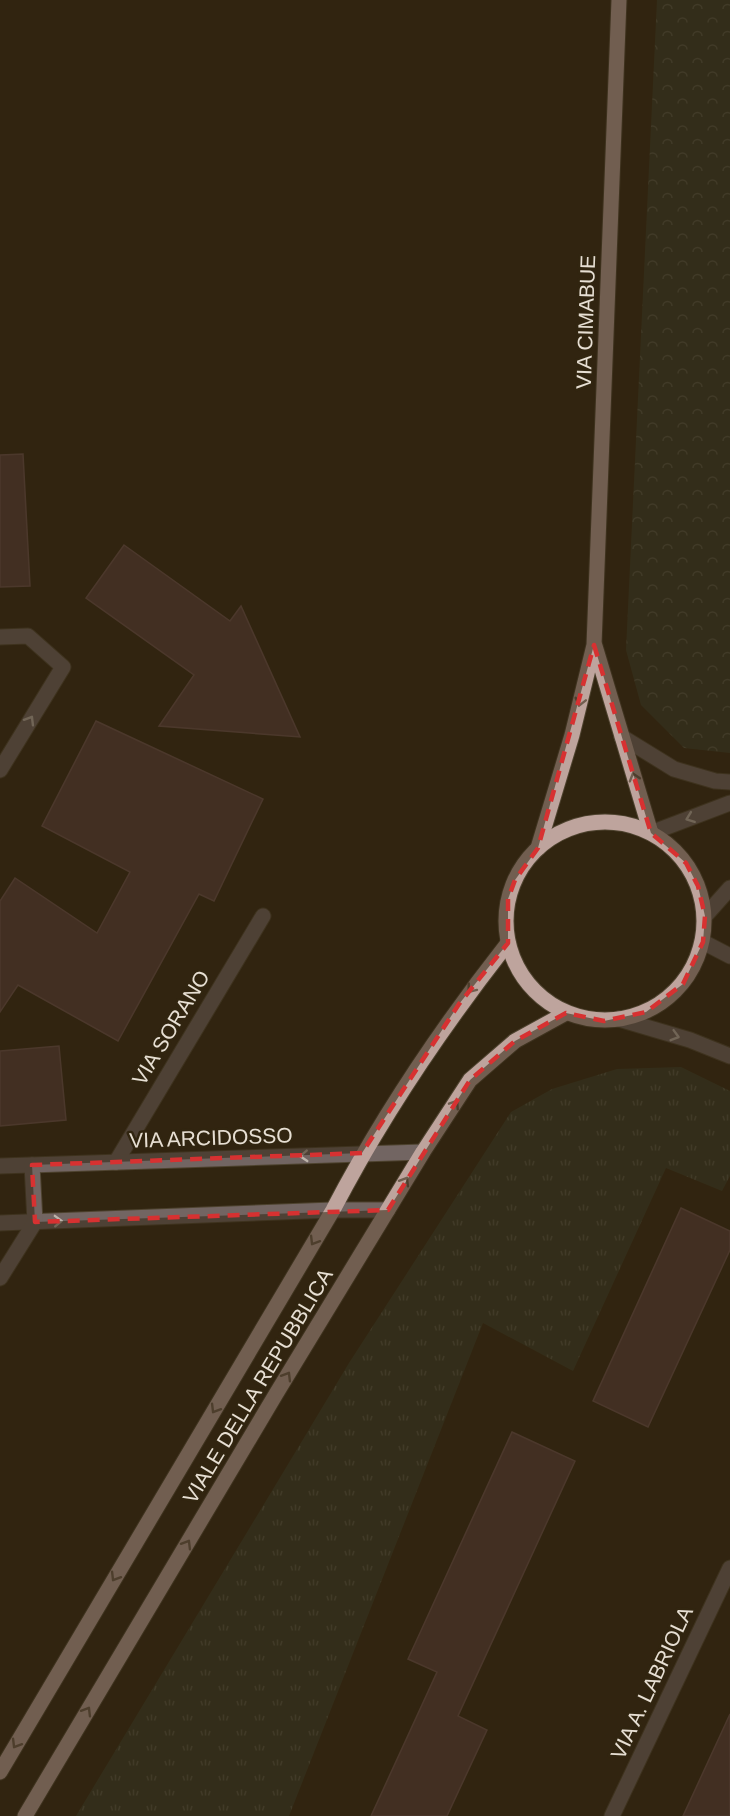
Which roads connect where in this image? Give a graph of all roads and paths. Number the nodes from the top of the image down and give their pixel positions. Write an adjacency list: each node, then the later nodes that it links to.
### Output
1 (619, 0): 3 (main road, VIA CIMABUE)
2 (0, 637): 5 (street, one-way to 2)
3 (594, 645): 4 (main road, VIA CIMABUE); 9 (main road, VIA CIMABUE, one-way to 9)
4 (622, 737): 6 (street); 8 (main road, VIA CIMABUE, one-way to 4)
5 (0, 770)
6 (730, 782)
7 (730, 803): 8 (street, one-way to 8)
8 (651, 833): 9 (main road); 12 (main road)
9 (538, 848): 14 (main road)
10 (730, 888): 12 (street)
11 (262, 916): 21 (street, VIA SORANO)
12 (705, 916): 13 (main road)
13 (703, 942): 15 (street); 17 (main road)
14 (508, 943): 16 (main road); 20 (main road, VIALE DELLA REPUBBLICA, one-way to 20)
15 (730, 956)
16 (566, 1013): 17 (main road); 19 (main road, VIALE DELLA REPUBBLICA, one-way to 16)
17 (619, 1019): 18 (street, one-way to 18)
18 (730, 1056)
19 (423, 1152): 20 (street, VIA ARCIDOSSO); 25 (main road, VIALE DELLA REPUBBLICA, one-way to 19)
20 (362, 1153): 21 (street, VIA ARCIDOSSO, one-way to 21); 24 (main road, VIALE DELLA REPUBBLICA)
21 (116, 1162): 22 (street, VIA ARCIDOSSO)
22 (32, 1165): 23 (street, VIA ARCIDOSSO); 26 (street)
23 (0, 1166)
24 (333, 1210): 25 (street); 26 (street, one-way to 24); 30 (main road, VIALE DELLA REPUBBLICA, one-way to 30)
25 (388, 1210): 31 (main road, VIALE DELLA REPUBBLICA, one-way to 25)
26 (35, 1222): 27 (street); 28 (street)
27 (0, 1223)
28 (0, 1278)
29 (730, 1568): 32 (street, VIA A. LABRIOLA)
30 (0, 1772)
31 (26, 1816)
32 (612, 1816)

